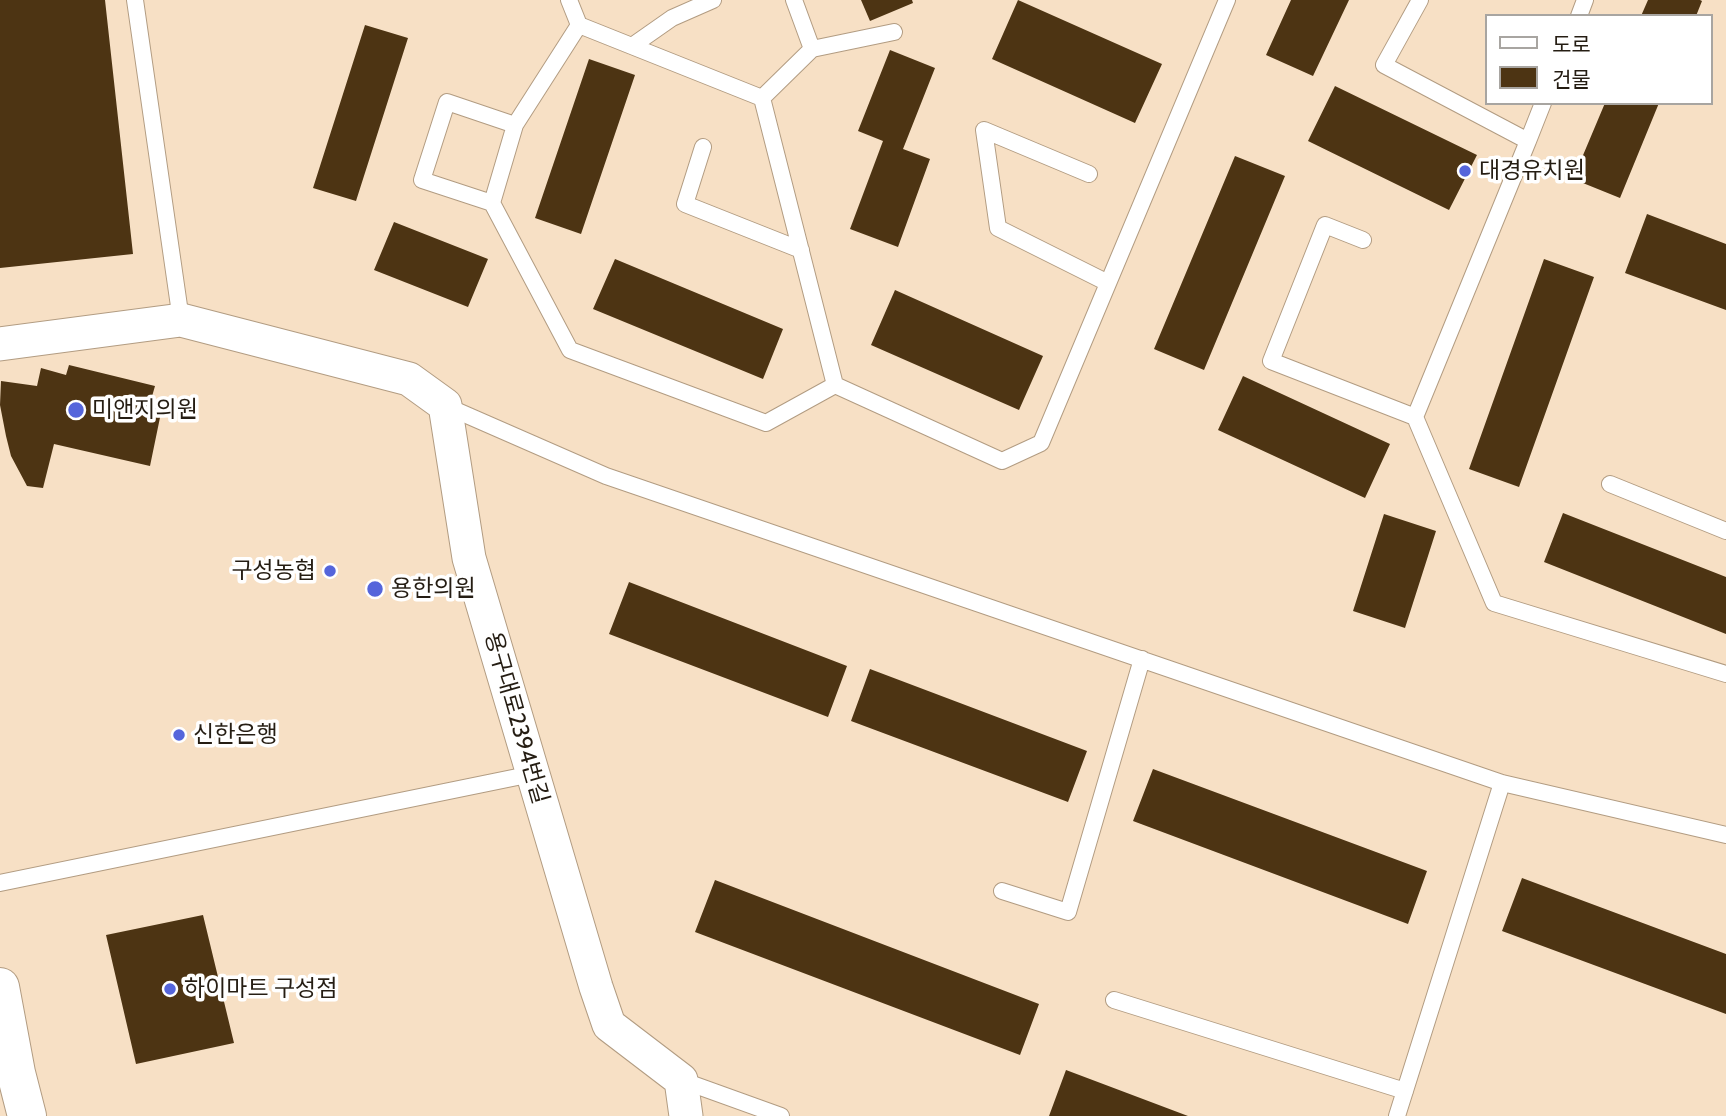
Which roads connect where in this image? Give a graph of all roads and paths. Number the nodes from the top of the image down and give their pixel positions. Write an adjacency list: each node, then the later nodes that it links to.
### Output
1 (135, 0): 21 (lane)
2 (569, 0): 7 (lane)
3 (713, 0): 9 (lane)
4 (794, 0): 10 (lane)
5 (1227, 0): 20 (lane)
6 (1420, 0): 14 (lane)
7 (579, 25): 9 (lane); 13 (lane)
8 (894, 32): 10 (lane)
9 (632, 46): 11 (lane)
10 (812, 49): 11 (lane)
11 (762, 98): 19 (lane)
12 (1543, 105): 14 (lane)
13 (515, 125): 17 (lane); 17 (lane)
14 (1528, 141): 25 (lane)
15 (703, 147): 19 (lane)
16 (1089, 174): 20 (lane)
17 (492, 203): 23 (lane)
18 (1363, 240): 25 (lane)
19 (801, 250): 23 (lane)
20 (1108, 283): 23 (lane)
21 (181, 320): 22 (street); 24 (street)
22 (0, 344)
23 (835, 385)
24 (445, 405): 28 (lane); 30 (street, 용구대로2394번길)
25 (1415, 417): 29 (lane)
26 (1609, 484): 27 (lane)
27 (1726, 531)
28 (1142, 659): 31 (lane); 34 (lane)
29 (1726, 674)
30 (532, 774): 33 (lane); 38 (street, 용구대로2394번길)
31 (1502, 783): 32 (lane); 39 (lane)
32 (1726, 835)
33 (0, 883)
34 (1002, 891)
35 (0, 987): 37 (main road)
36 (1114, 1000): 39 (lane)
37 (8, 1077): 40 (main road)
38 (681, 1080): 41 (street); 42 (lane)
39 (1405, 1091): 43 (lane)
40 (27, 1116)
41 (686, 1116)
42 (781, 1116)
43 (1397, 1116)

